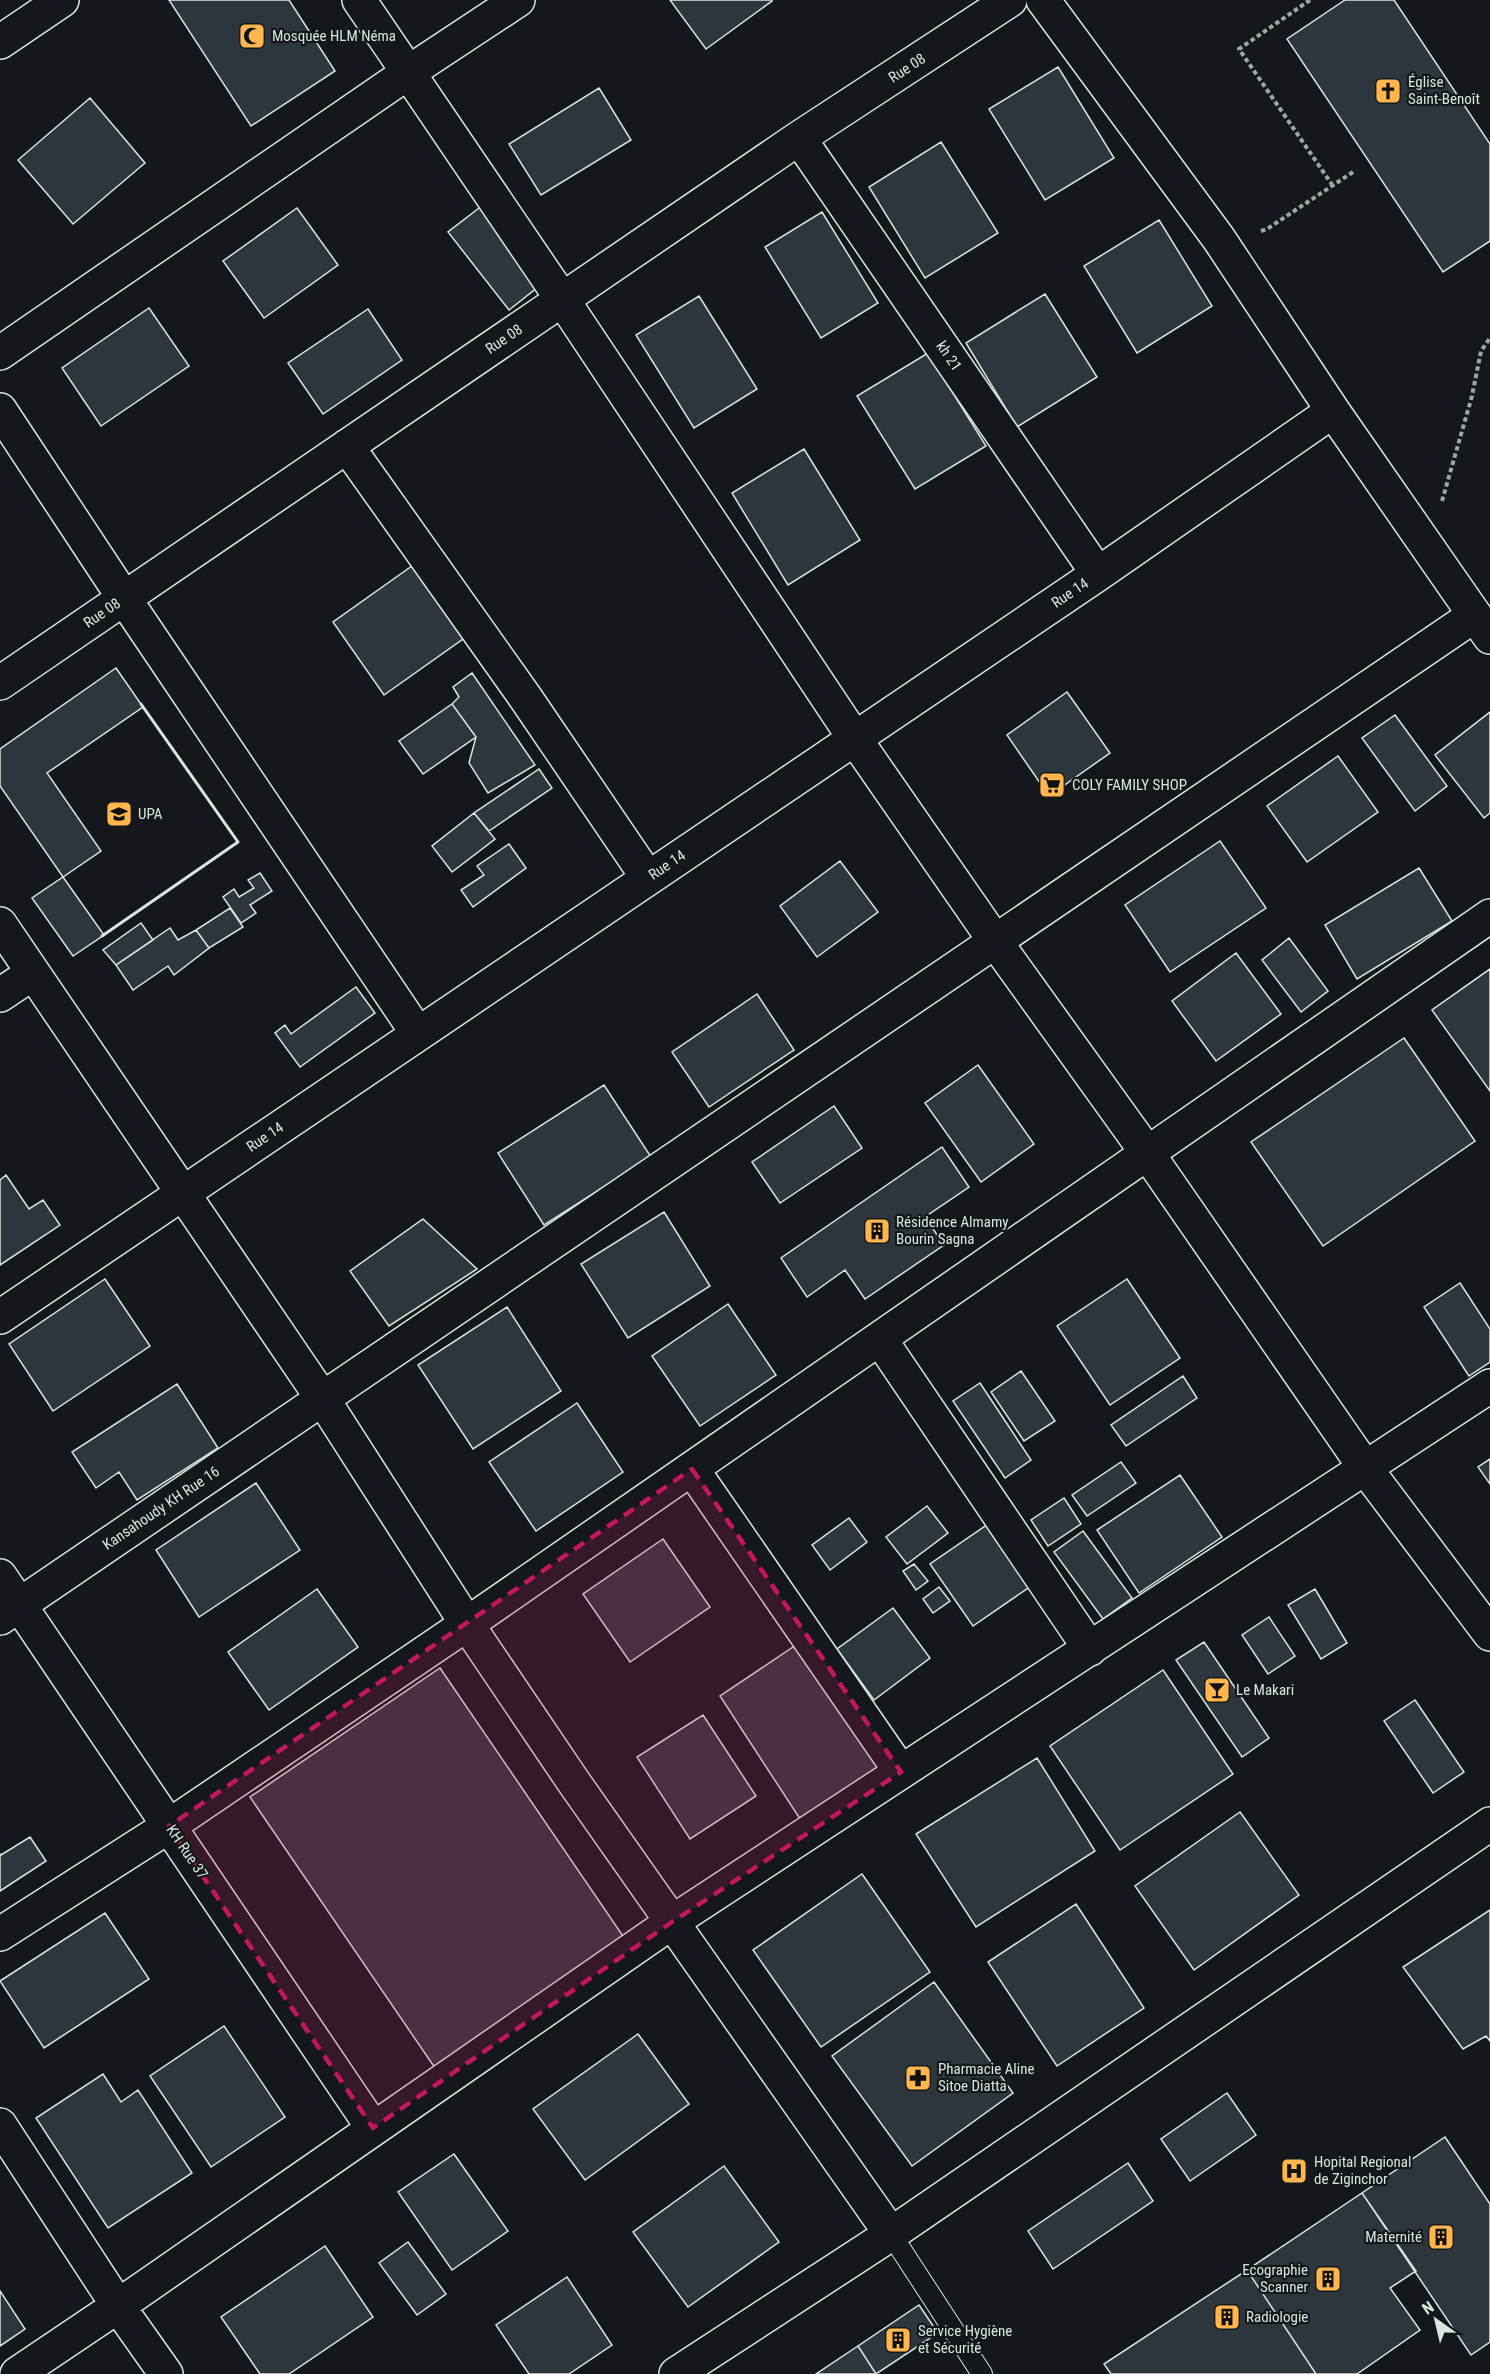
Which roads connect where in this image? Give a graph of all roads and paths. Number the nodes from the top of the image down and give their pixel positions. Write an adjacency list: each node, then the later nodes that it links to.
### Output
1 (62, 0): 7 (street)
2 (359, 0): 8 (street)
3 (518, 0): 8 (street)
4 (1010, 0): 9 (street, Rue 08)
5 (1043, 0): 12 (street)
6 (1310, 0): 11 (path)
7 (0, 42)
8 (409, 72): 13 (street); 15 (street)
9 (799, 138): 13 (street, Rue 08); 20 (street, kh 21)
10 (1353, 172): 11 (path)
11 (1333, 186): 12 (path)
12 (1219, 239): 17 (street)
13 (562, 299): 18 (street, Rue 08); 24 (street)
14 (1490, 339): 19 (path)
15 (0, 353)
16 (0, 410): 21 (street)
17 (1333, 411): 19 (street); 20 (street, Rue 14)
18 (347, 446): 21 (street, Rue 08); 25 (street)
19 (1429, 548): 22 (street)
20 (1098, 574): 24 (street, Rue 14)
21 (124, 598): 23 (street, Rue 08); 31 (street)
22 (1483, 626): 28 (street, Kansahoudy KH Rue 16)
23 (0, 683)
24 (855, 739): 25 (street, Rue 14); 28 (street)
25 (648, 878): 31 (street, Rue 14)
26 (1490, 916): 32 (street)
27 (0, 924): 29 (street)
28 (995, 941): 32 (street); 37 (street, Kansahoudy KH Rue 16)
29 (33, 972): 30 (street); 33 (street)
30 (0, 995)
31 (418, 1034): 33 (street, Rue 14)
32 (1148, 1154): 35 (street); 39 (street)
33 (183, 1193): 34 (street, Rue 14); 37 (street)
34 (0, 1317)
35 (880, 1339): 38 (street); 44 (street)
36 (1490, 1386): 39 (street)
37 (322, 1398): 41 (street, Kansahoudy KH Rue 16); 42 (street)
38 (692, 1469): 42 (street); 45 (street)
39 (1366, 1469): 43 (street); 44 (street)
40 (0, 1576): 41 (street, KH Rue 37)
41 (10, 1611): 47 (street, KH Rue 37)
42 (467, 1624): 47 (street); 48 (street)
43 (1490, 1634)
44 (1090, 1649): 45 (street)
45 (901, 1772): 48 (street)
46 (1490, 1824): 52 (street)
47 (169, 1826): 49 (street); 51 (street, KH Rue 37)
48 (672, 1922): 51 (street); 52 (street)
49 (0, 1934)
50 (0, 2125): 53 (street)
51 (373, 2128): 53 (street)
52 (891, 2234): 56 (street); 57 (lane)
53 (118, 2306): 54 (street); 55 (street)
54 (17, 2374)
55 (166, 2374)
56 (676, 2374)
57 (982, 2374)

